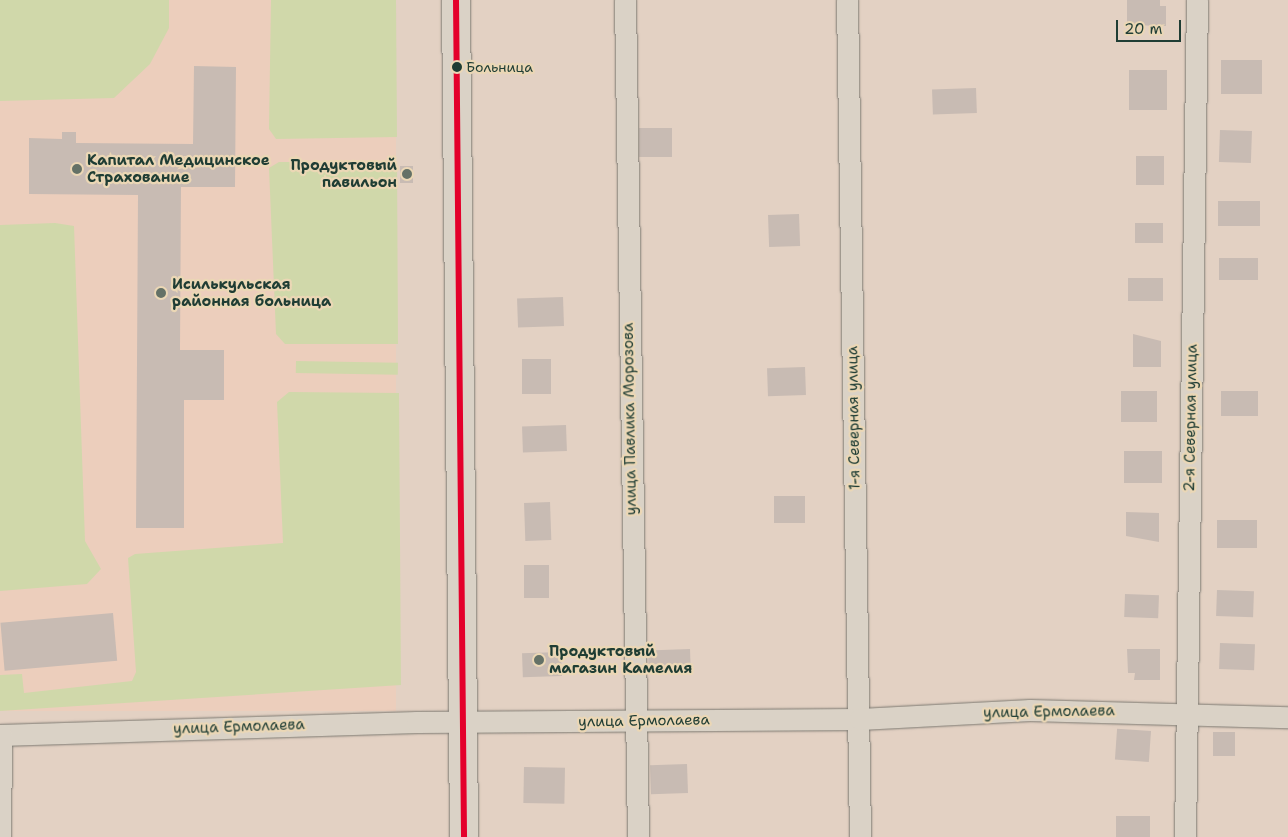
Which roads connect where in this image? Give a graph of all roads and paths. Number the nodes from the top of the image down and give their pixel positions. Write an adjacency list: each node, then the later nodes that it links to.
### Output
1 (456, 0): 9 (street)
2 (625, 0): 8 (street, улица Павлика Морозова)
3 (847, 0): 7 (street, 1-я Северная улица)
4 (1197, 0): 5 (street, 2-я Северная улица)
5 (1186, 713): 6 (street, улица Ермолаева); 7 (street, улица Ермолаева); 15 (street, 2-я Северная улица)
6 (1288, 716)
7 (860, 719): 8 (street, улица Ермолаева); 14 (street, 1-я Северная улица)
8 (634, 720): 9 (street, улица Ермолаева); 13 (street, улица Павлика Морозова)
9 (464, 724): 10 (street, улица Ермолаева); 12 (street)
10 (0, 735): 11 (street)
11 (0, 837)
12 (464, 837)
13 (638, 837)
14 (860, 837)
15 (1185, 837)

